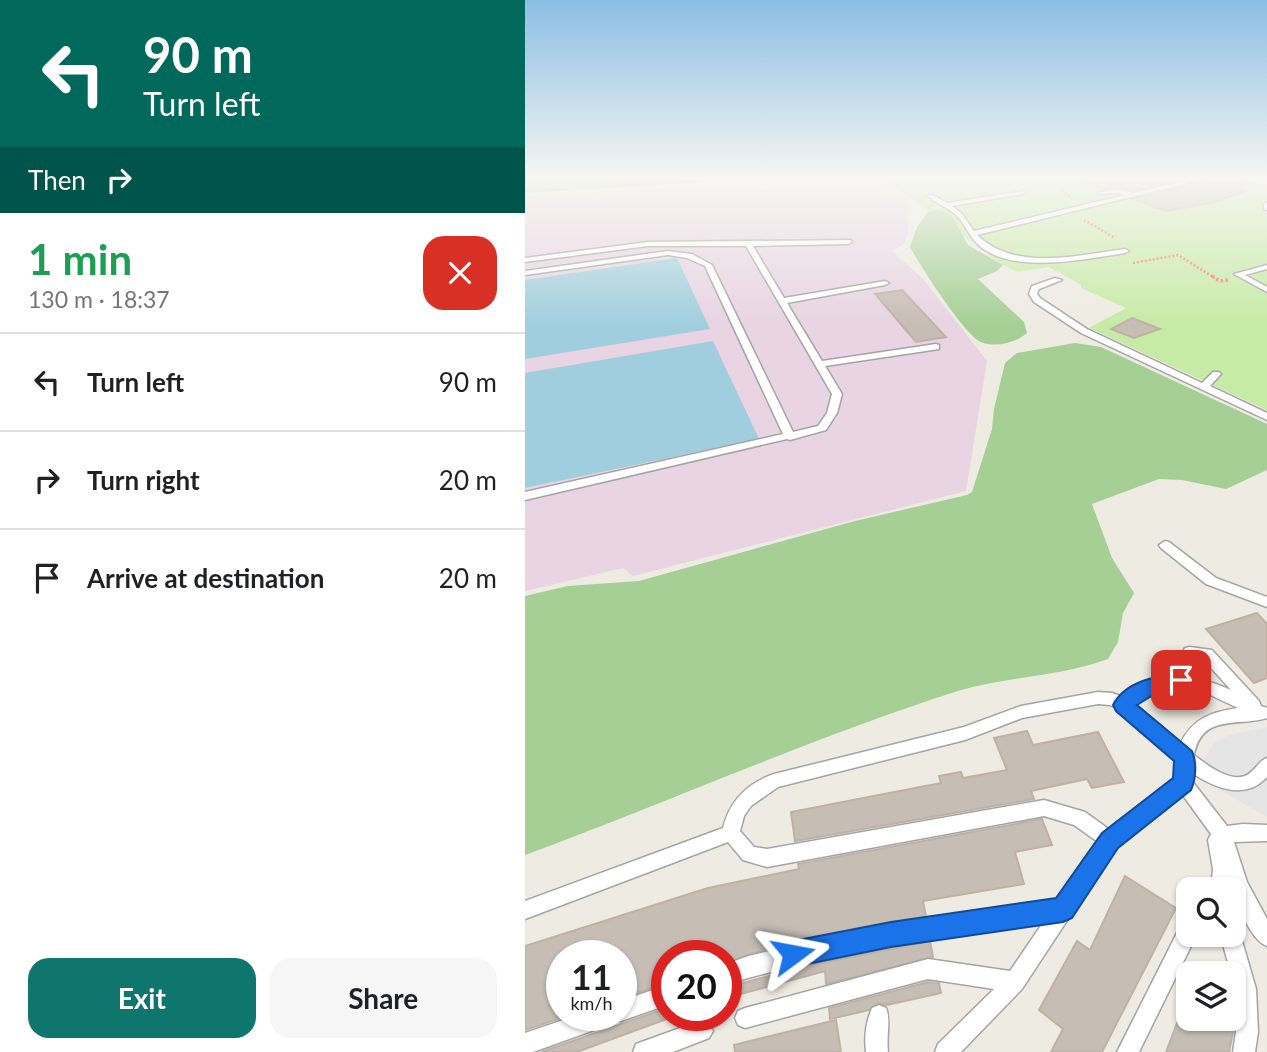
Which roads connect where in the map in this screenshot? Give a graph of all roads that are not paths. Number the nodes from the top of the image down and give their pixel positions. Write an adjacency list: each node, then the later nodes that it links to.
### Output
1 (967, 227): 3 (lane)
2 (1000, 227): 3 (lane)
3 (971, 234): 6 (lane)
4 (848, 242): 5 (lane)
5 (748, 244): 7 (lane); 13 (lane)
6 (1125, 251)
7 (525, 260)
8 (1267, 267): 12 (lane)
9 (525, 273): 19 (lane)
10 (1058, 280): 17 (lane)
11 (885, 282): 13 (lane)
12 (1267, 290)
13 (783, 301): 15 (lane)
14 (936, 347): 15 (lane)
15 (820, 364): 19 (lane)
16 (1216, 374): 17 (lane)
17 (1205, 387): 18 (lane)
18 (1267, 417)
19 (790, 437): 20 (lane)
20 (525, 496)
21 (1165, 545): 22 (lane)
22 (1267, 602)
23 (1190, 652): 25 (lane)
24 (1123, 705): 25 (lane); 26 (lane); 29 (lane)
25 (1264, 714): 26 (lane)
26 (1185, 758): 27 (lane); 28 (lane)
27 (1267, 765)
28 (1183, 783): 31 (lane); 32 (lane)
29 (731, 833): 32 (lane); 35 (lane)
30 (1267, 833): 31 (lane)
31 (1223, 835): 33 (lane); 36 (lane)
32 (1110, 840): 34 (lane)
33 (1221, 877)
34 (1063, 909): 39 (lane); 40 (lane)
35 (525, 910)
36 (1267, 936)
37 (1180, 947): 49 (lane)
38 (1234, 947): 50 (lane)
39 (742, 970)
40 (1015, 982): 42 (lane); 48 (lane)
41 (879, 1015): 47 (lane)
42 (745, 1018)
43 (562, 1031): 45 (lane)
44 (702, 1031): 46 (lane)
45 (525, 1044)
46 (644, 1052)
47 (877, 1052)
48 (946, 1052)
49 (1128, 1052)
50 (1244, 1052)

